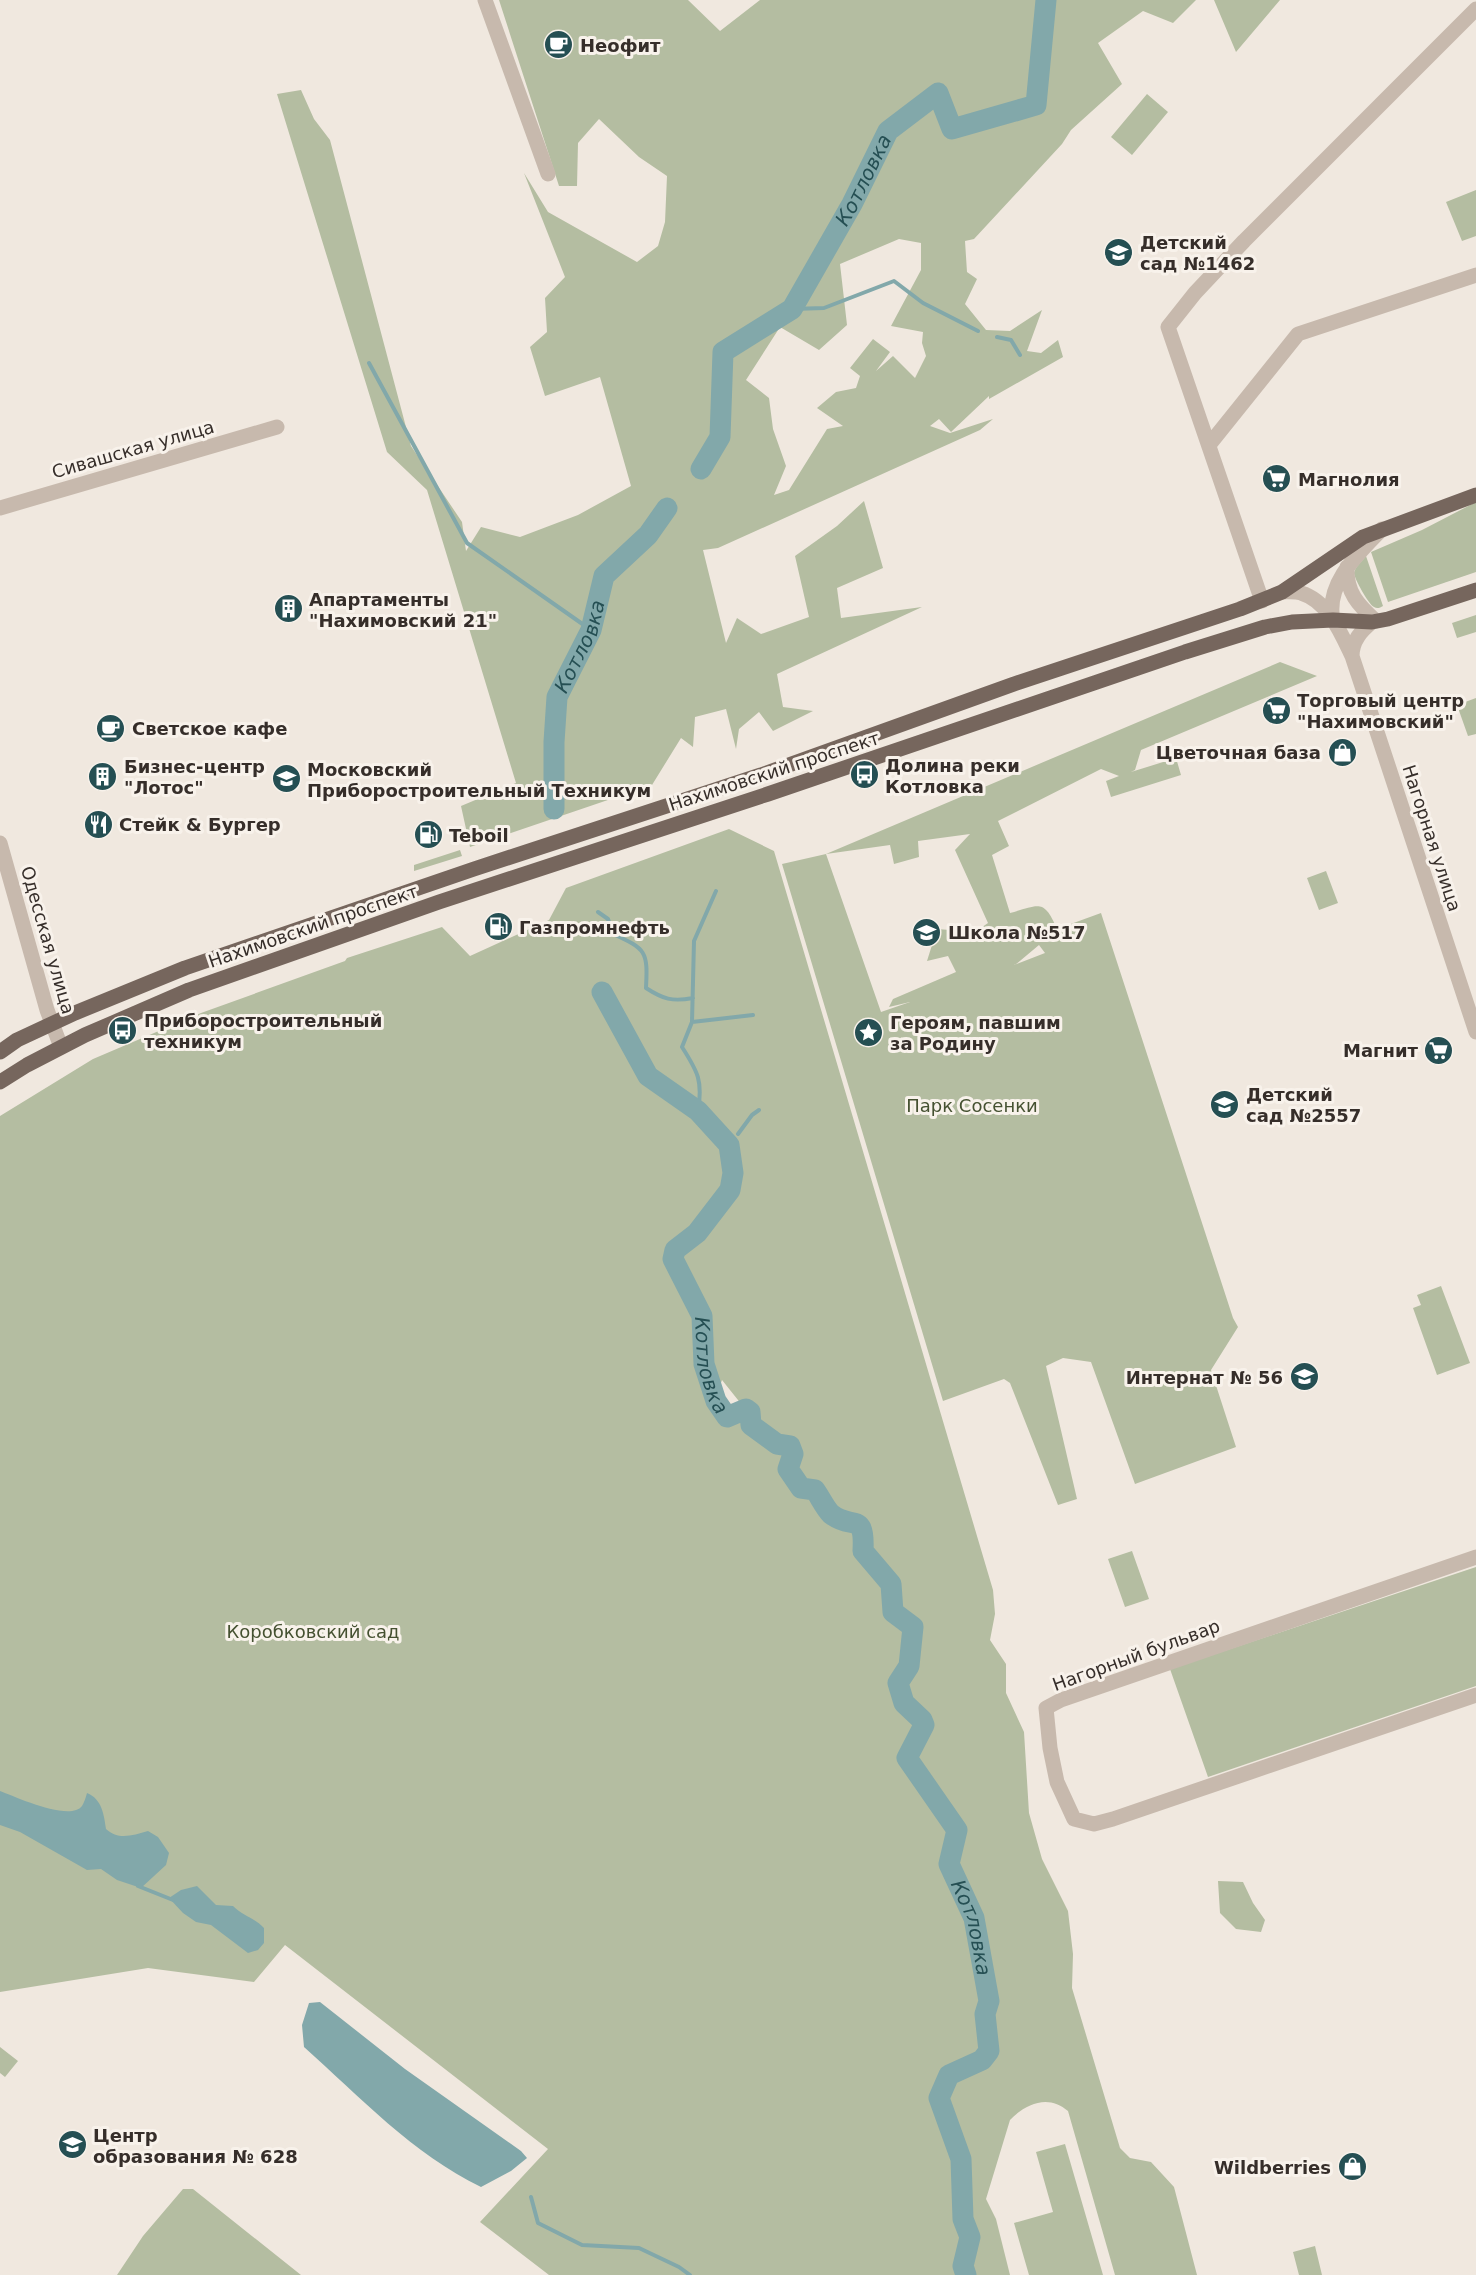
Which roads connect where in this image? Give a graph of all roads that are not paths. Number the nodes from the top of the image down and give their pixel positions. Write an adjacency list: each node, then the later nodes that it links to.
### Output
1 (485, 0): 3 (street)
2 (1476, 9): 6 (street)
3 (548, 174)
4 (1476, 275): 6 (street)
5 (277, 427): 8 (street, Сивашская улица)
6 (1209, 445): 13 (street)
7 (1476, 495): 9 (main road, Нахимовский проспект)
8 (0, 508)
9 (1382, 529): 10 (street, Нахимовский проспект); 12 (main road, Нахимовский проспект)
10 (1347, 567): 14 (street); 15 (street)
11 (1476, 590): 15 (main road, Нахимовский проспект)
12 (1282, 592): 13 (main road, Нахимовский проспект); 14 (street, Нагорная улица)
13 (1262, 601): 19 (main road, Нахимовский проспект)
14 (1333, 620): 15 (main road, Нахимовский проспект); 16 (main road, Нахимовский проспект); 17 (street, Нагорная улица)
15 (1374, 621): 17 (street)
16 (1283, 624): 17 (street); 21 (main road, Нахимовский проспект)
17 (1352, 656): 20 (street, Нагорная улица)
18 (0, 843): 19 (street, Одесская улица)
19 (52, 1024): 21 (street, Одесская улица); 22 (main road, Нахимовский проспект)
20 (1476, 1032)
21 (61, 1047): 23 (main road, Нахимовский проспект)
22 (0, 1052)
23 (0, 1082)
24 (1476, 1557): 25 (street, Нагорный бульвар)
25 (1476, 1695)

